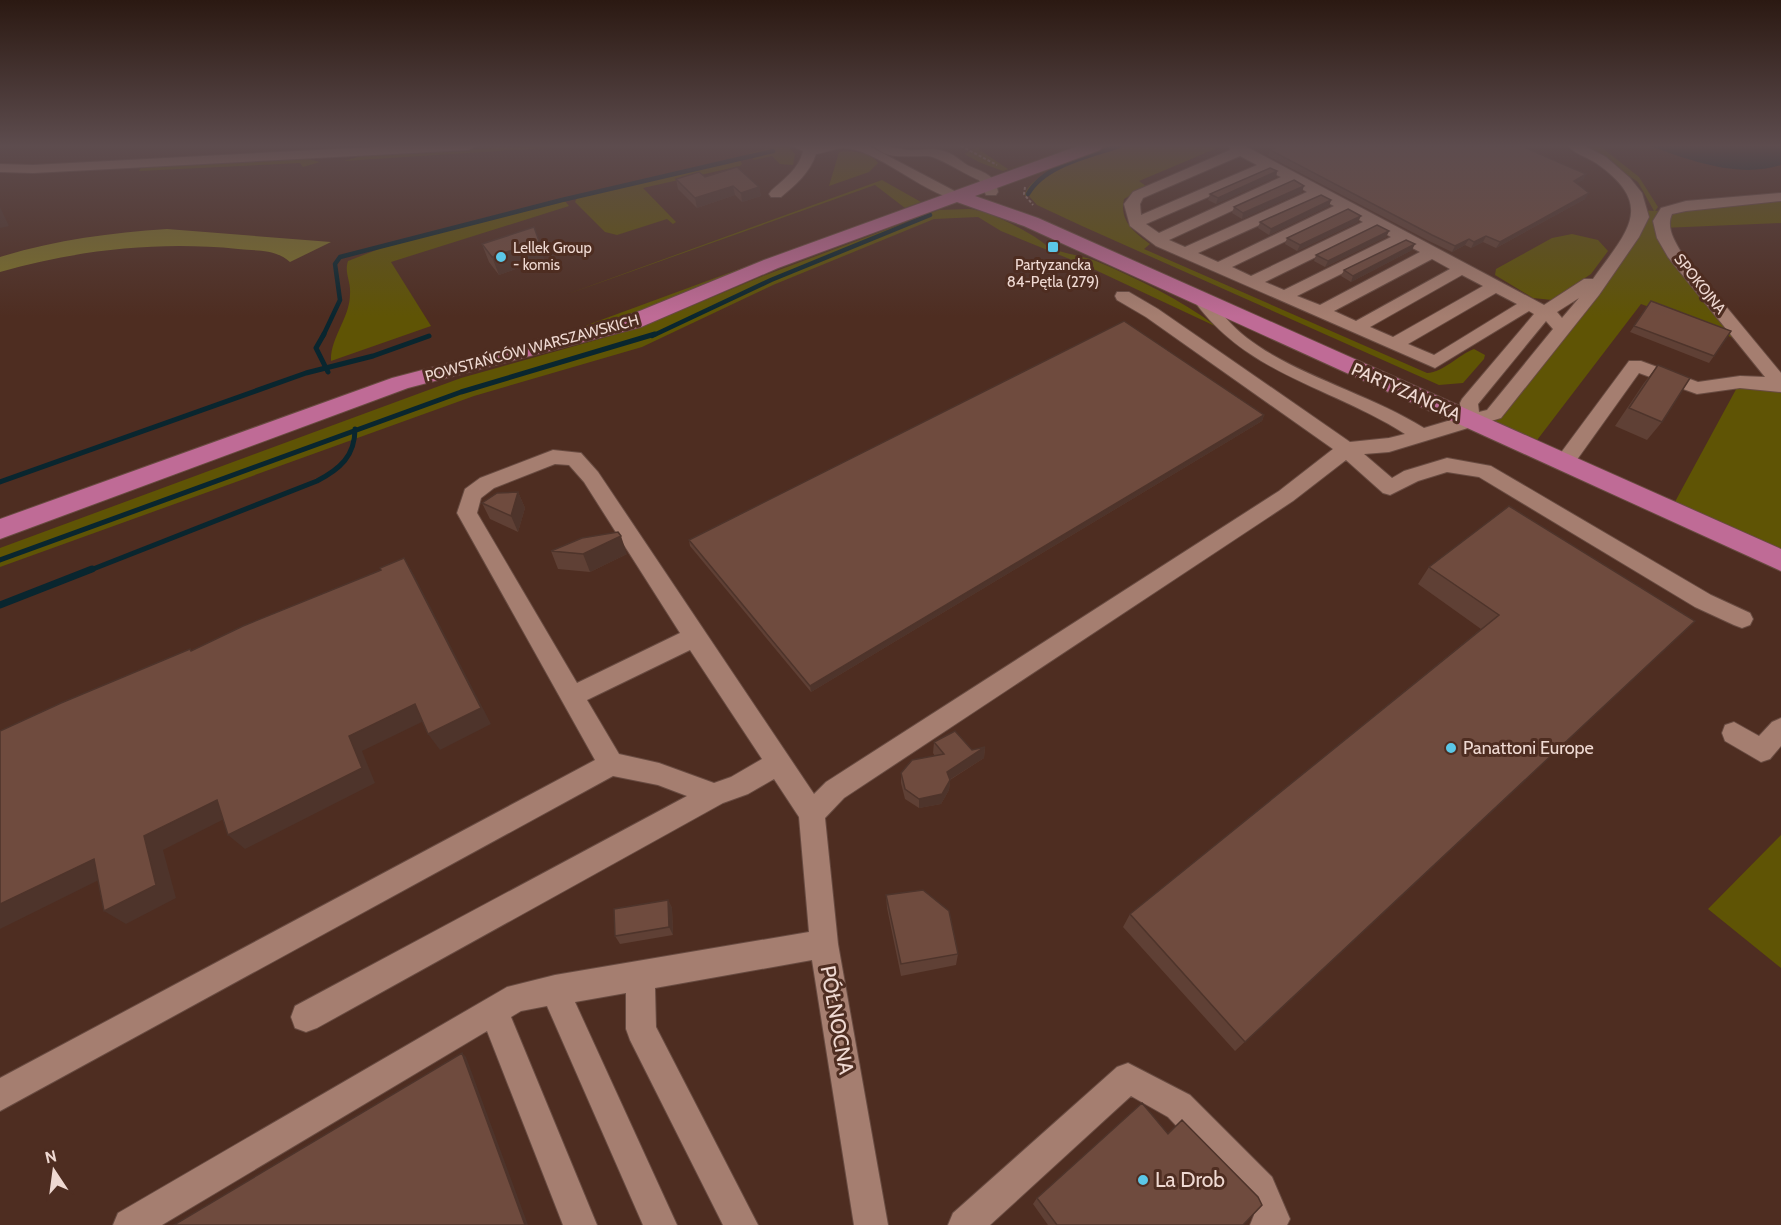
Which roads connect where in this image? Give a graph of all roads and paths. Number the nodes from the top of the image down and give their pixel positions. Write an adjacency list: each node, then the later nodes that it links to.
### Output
1 (937, 203): 41 (main road, POWSTAŃCÓW WARSZAWSKICH)
2 (977, 203): 13 (main road, PARTYZANCKA)
3 (1009, 203): 13 (main road, PARTYZANCKA)
4 (1023, 203): 16 (main road)
5 (1133, 203): 15 (street)
6 (1181, 203): 15 (street)
7 (1236, 203): 18 (street)
8 (1294, 203): 20 (street)
9 (1341, 203): 12 (street)
10 (1640, 203): 23 (street)
11 (1716, 203): 36 (street, SPOKOJNA)
12 (1347, 206): 14 (street); 21 (street)
13 (1031, 222): 16 (main road, PARTYZANCKA)
14 (1375, 222): 17 (street); 24 (street)
15 (1136, 223): 18 (street)
16 (1062, 236): 28 (main road, PARTYZANCKA)
17 (1403, 237): 19 (street); 27 (street)
18 (1156, 240): 20 (street)
19 (1432, 252): 22 (street); 30 (street)
20 (1185, 253): 21 (street)
21 (1218, 267): 24 (street)
22 (1463, 268): 25 (street); 31 (street)
23 (1608, 269): 29 (street); 32 (street)
24 (1251, 282): 27 (street)
25 (1496, 286): 29 (street); 34 (street)
26 (1123, 296): 39 (street)
27 (1284, 296): 30 (street)
28 (1200, 298): 37 (main road, PARTYZANCKA); 38 (street)
29 (1537, 308): 32 (street); 33 (street); 35 (street)
30 (1320, 312): 31 (street)
31 (1356, 328): 34 (street)
32 (1562, 328): 37 (street)
33 (1473, 340): 34 (street); 35 (street)
34 (1394, 344)
35 (1507, 358): 37 (street)
36 (1780, 385): 40 (street)
37 (1471, 421): 38 (street); 40 (main road, PARTYZANCKA)
38 (1421, 435): 39 (street)
39 (1346, 449): 43 (street); 51 (street)
40 (1564, 463): 42 (main road, PARTYZANCKA)
41 (0, 529)
42 (1781, 561)
43 (1742, 620)
44 (694, 637): 45 (street); 45 (street); 48 (street)
45 (571, 697): 49 (street)
46 (1781, 729): 47 (street)
47 (1734, 733)
48 (778, 763): 50 (street); 51 (street)
49 (611, 764): 50 (street); 57 (street)
50 (714, 795): 56 (street)
51 (812, 814): 52 (street, PÓŁNOCNA)
52 (824, 944): 53 (street); 62 (street, PÓŁNOCNA)
53 (640, 976): 54 (street); 61 (street)
54 (555, 990): 55 (street); 60 (street)
55 (494, 1011): 58 (street); 59 (street)
56 (306, 1017)
57 (0, 1095)
58 (130, 1225)
59 (580, 1225)
60 (660, 1225)
61 (741, 1225)
62 (871, 1225)
63 (965, 1225): 64 (street)
64 (1267, 1225)

